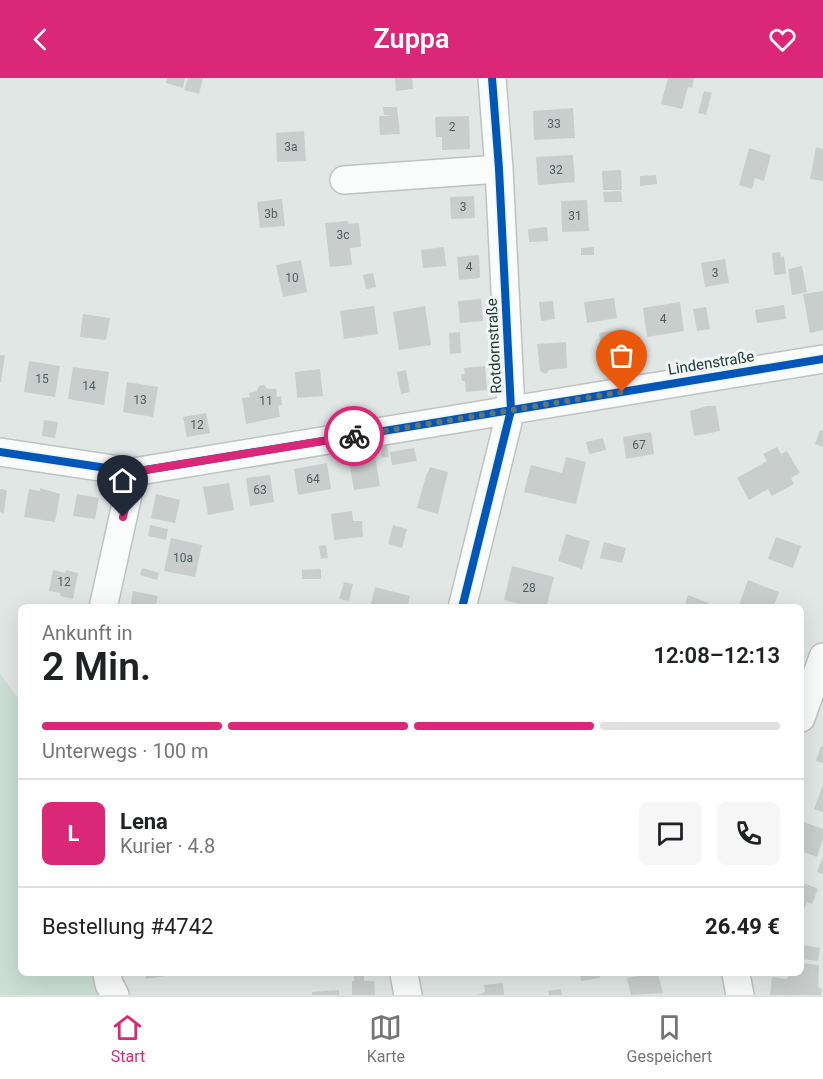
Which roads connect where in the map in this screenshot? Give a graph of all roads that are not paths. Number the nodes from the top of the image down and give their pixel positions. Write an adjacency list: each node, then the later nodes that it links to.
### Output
1 (492, 78): 2 (street, Rotdornstraße)
2 (499, 169): 3 (street); 5 (street, Rotdornstraße)
3 (344, 180)
4 (823, 358): 5 (street, Lindenstraße)
5 (511, 410): 7 (street, Lindenstraße); 9 (street, Rotdornstraße)
6 (0, 452): 7 (street, Lindenstraße)
7 (133, 472): 8 (street)
8 (105, 604)
9 (463, 604)
10 (823, 657): 11 (street)
11 (804, 710)
12 (107, 976): 15 (street)
13 (404, 976): 16 (street)
14 (736, 976): 17 (street)
15 (115, 995)
16 (408, 995)
17 (740, 995)

